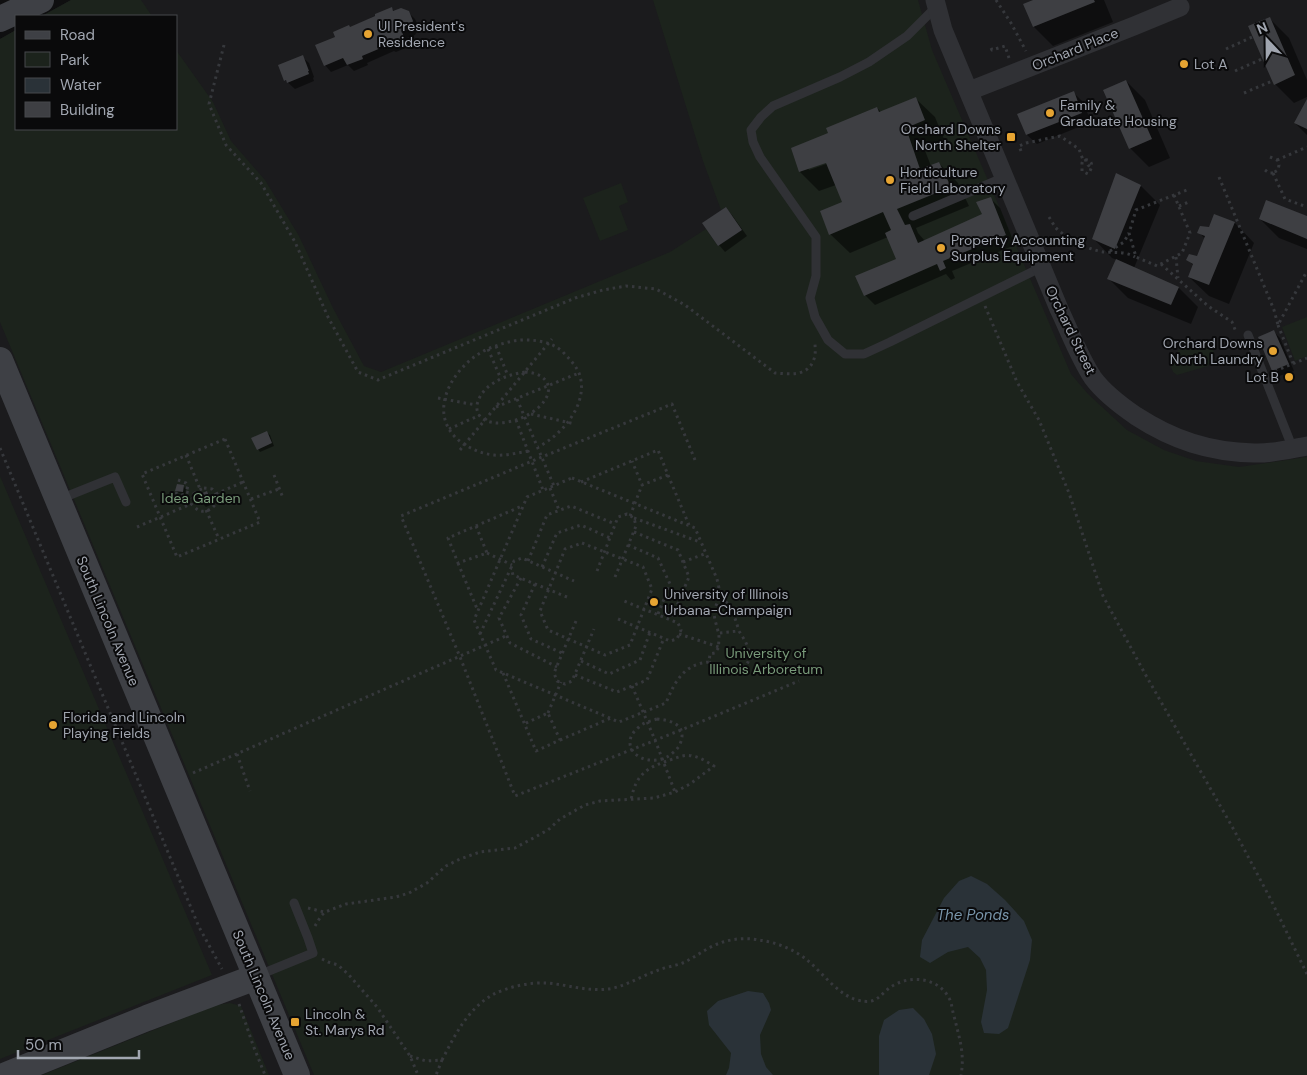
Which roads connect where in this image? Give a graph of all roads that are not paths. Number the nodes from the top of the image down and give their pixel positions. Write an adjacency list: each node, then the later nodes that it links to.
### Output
1 (41, 0): 4 (main road)
2 (935, 4): 5 (street, Orchard Street); 8 (lane)
3 (1180, 7): 5 (street, Orchard Place)
4 (0, 19)
5 (969, 91): 6 (street, Orchard Street)
6 (1005, 177): 7 (lane); 8 (street, Orchard Street)
7 (913, 216)
8 (1042, 267): 11 (street, Orchard Street)
9 (1248, 335): 11 (lane)
10 (0, 360): 12 (main road, South Lincoln Avenue)
11 (1300, 447)
12 (58, 500): 13 (lane); 15 (main road, South Lincoln Avenue)
13 (126, 502)
14 (294, 903): 15 (lane)
15 (256, 976): 16 (main road); 17 (main road, South Lincoln Avenue)
16 (6, 1075)
17 (297, 1075)

